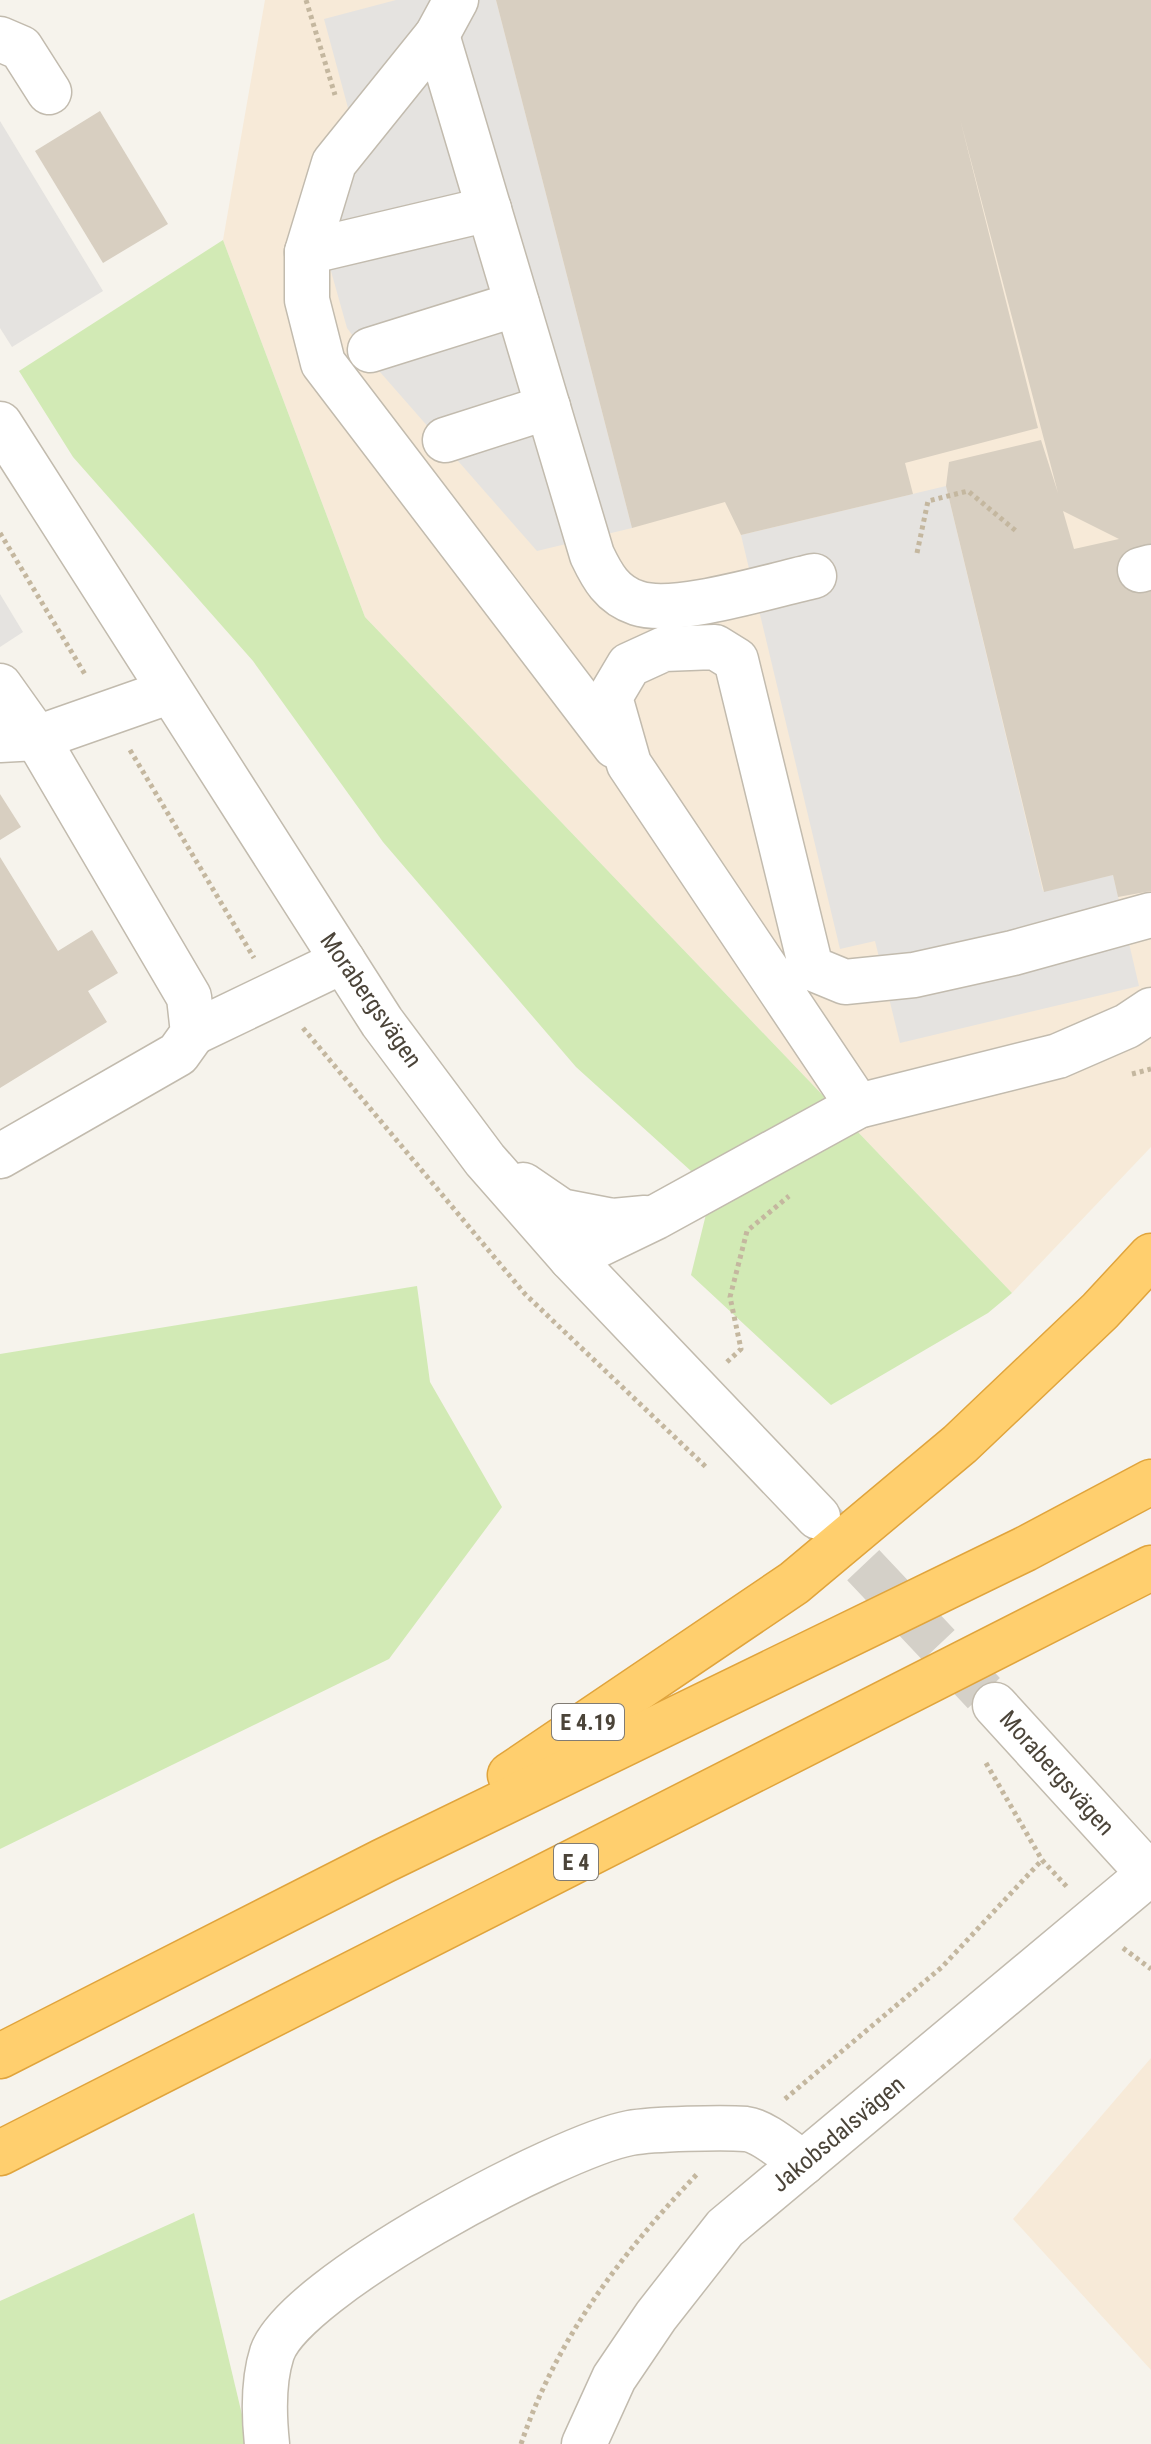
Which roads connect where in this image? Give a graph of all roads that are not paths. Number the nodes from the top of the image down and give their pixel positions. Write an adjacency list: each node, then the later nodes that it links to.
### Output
1 (447, 18): 4 (street); 5 (street)
2 (0, 39): 3 (street)
3 (49, 92)
4 (489, 209): 5 (street); 6 (street)
5 (307, 252): 15 (street)
6 (517, 304): 7 (street); 8 (street)
7 (370, 350)
8 (548, 407): 10 (street); 11 (street)
9 (0, 424): 13 (street, Morabergsvägen)
10 (445, 440)
11 (814, 576)
12 (0, 686): 14 (street)
13 (168, 692): 14 (street); 17 (street, Morabergsvägen)
14 (18, 739): 19 (street)
15 (629, 764): 16 (street); 20 (street)
16 (1151, 915)
17 (343, 961): 19 (street); 22 (street, Morabergsvägen)
18 (1151, 1010): 20 (street)
19 (193, 1033): 21 (street)
20 (858, 1106): 23 (street)
21 (0, 1156)
22 (485, 1160): 23 (street); 25 (street, Morabergsvägen)
23 (656, 1217): 25 (street)
24 (1151, 1256): 30 (highway, E 4.19)
25 (571, 1258): 27 (street, Morabergsvägen)
26 (1151, 1482): 30 (highway)
27 (818, 1517)
28 (1151, 1568): 33 (highway, E 4)
29 (995, 1705): 31 (street, Morabergsvägen)
30 (383, 1861): 32 (highway)
31 (1150, 1875): 34 (street, Jakobsdalsvägen)
32 (0, 2056)
33 (0, 2153)
34 (803, 2163): 35 (street); 36 (street, Jakobsdalsvägen)
35 (267, 2444)
36 (584, 2444)

